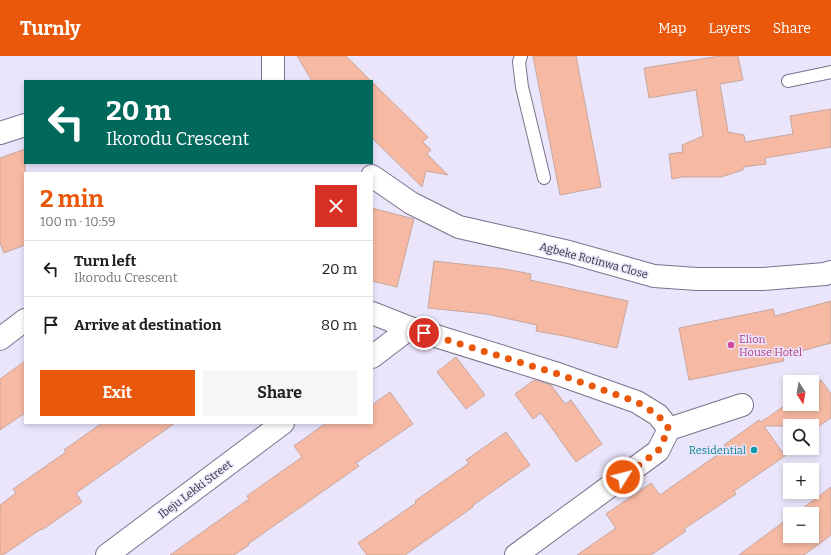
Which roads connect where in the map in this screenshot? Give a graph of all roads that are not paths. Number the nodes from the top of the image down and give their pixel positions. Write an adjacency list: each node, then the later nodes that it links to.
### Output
1 (273, 56): 4 (street)
2 (521, 56): 11 (lane)
3 (831, 72): 5 (lane)
4 (273, 80)
5 (788, 81)
6 (24, 126): 7 (street)
7 (0, 133)
8 (359, 164): 9 (street)
9 (368, 172)
10 (373, 177): 12 (street, Agbeke Rotinwa Close)
11 (544, 178)
12 (831, 272)
13 (373, 313): 15 (street)
14 (24, 321): 16 (street)
15 (410, 328): 17 (street); 20 (street)
16 (0, 339)
17 (373, 356)
18 (742, 405): 20 (street)
19 (283, 424): 21 (street, Ibeju Lekki Street)
20 (669, 429): 22 (street)
21 (108, 555)
22 (516, 555)

